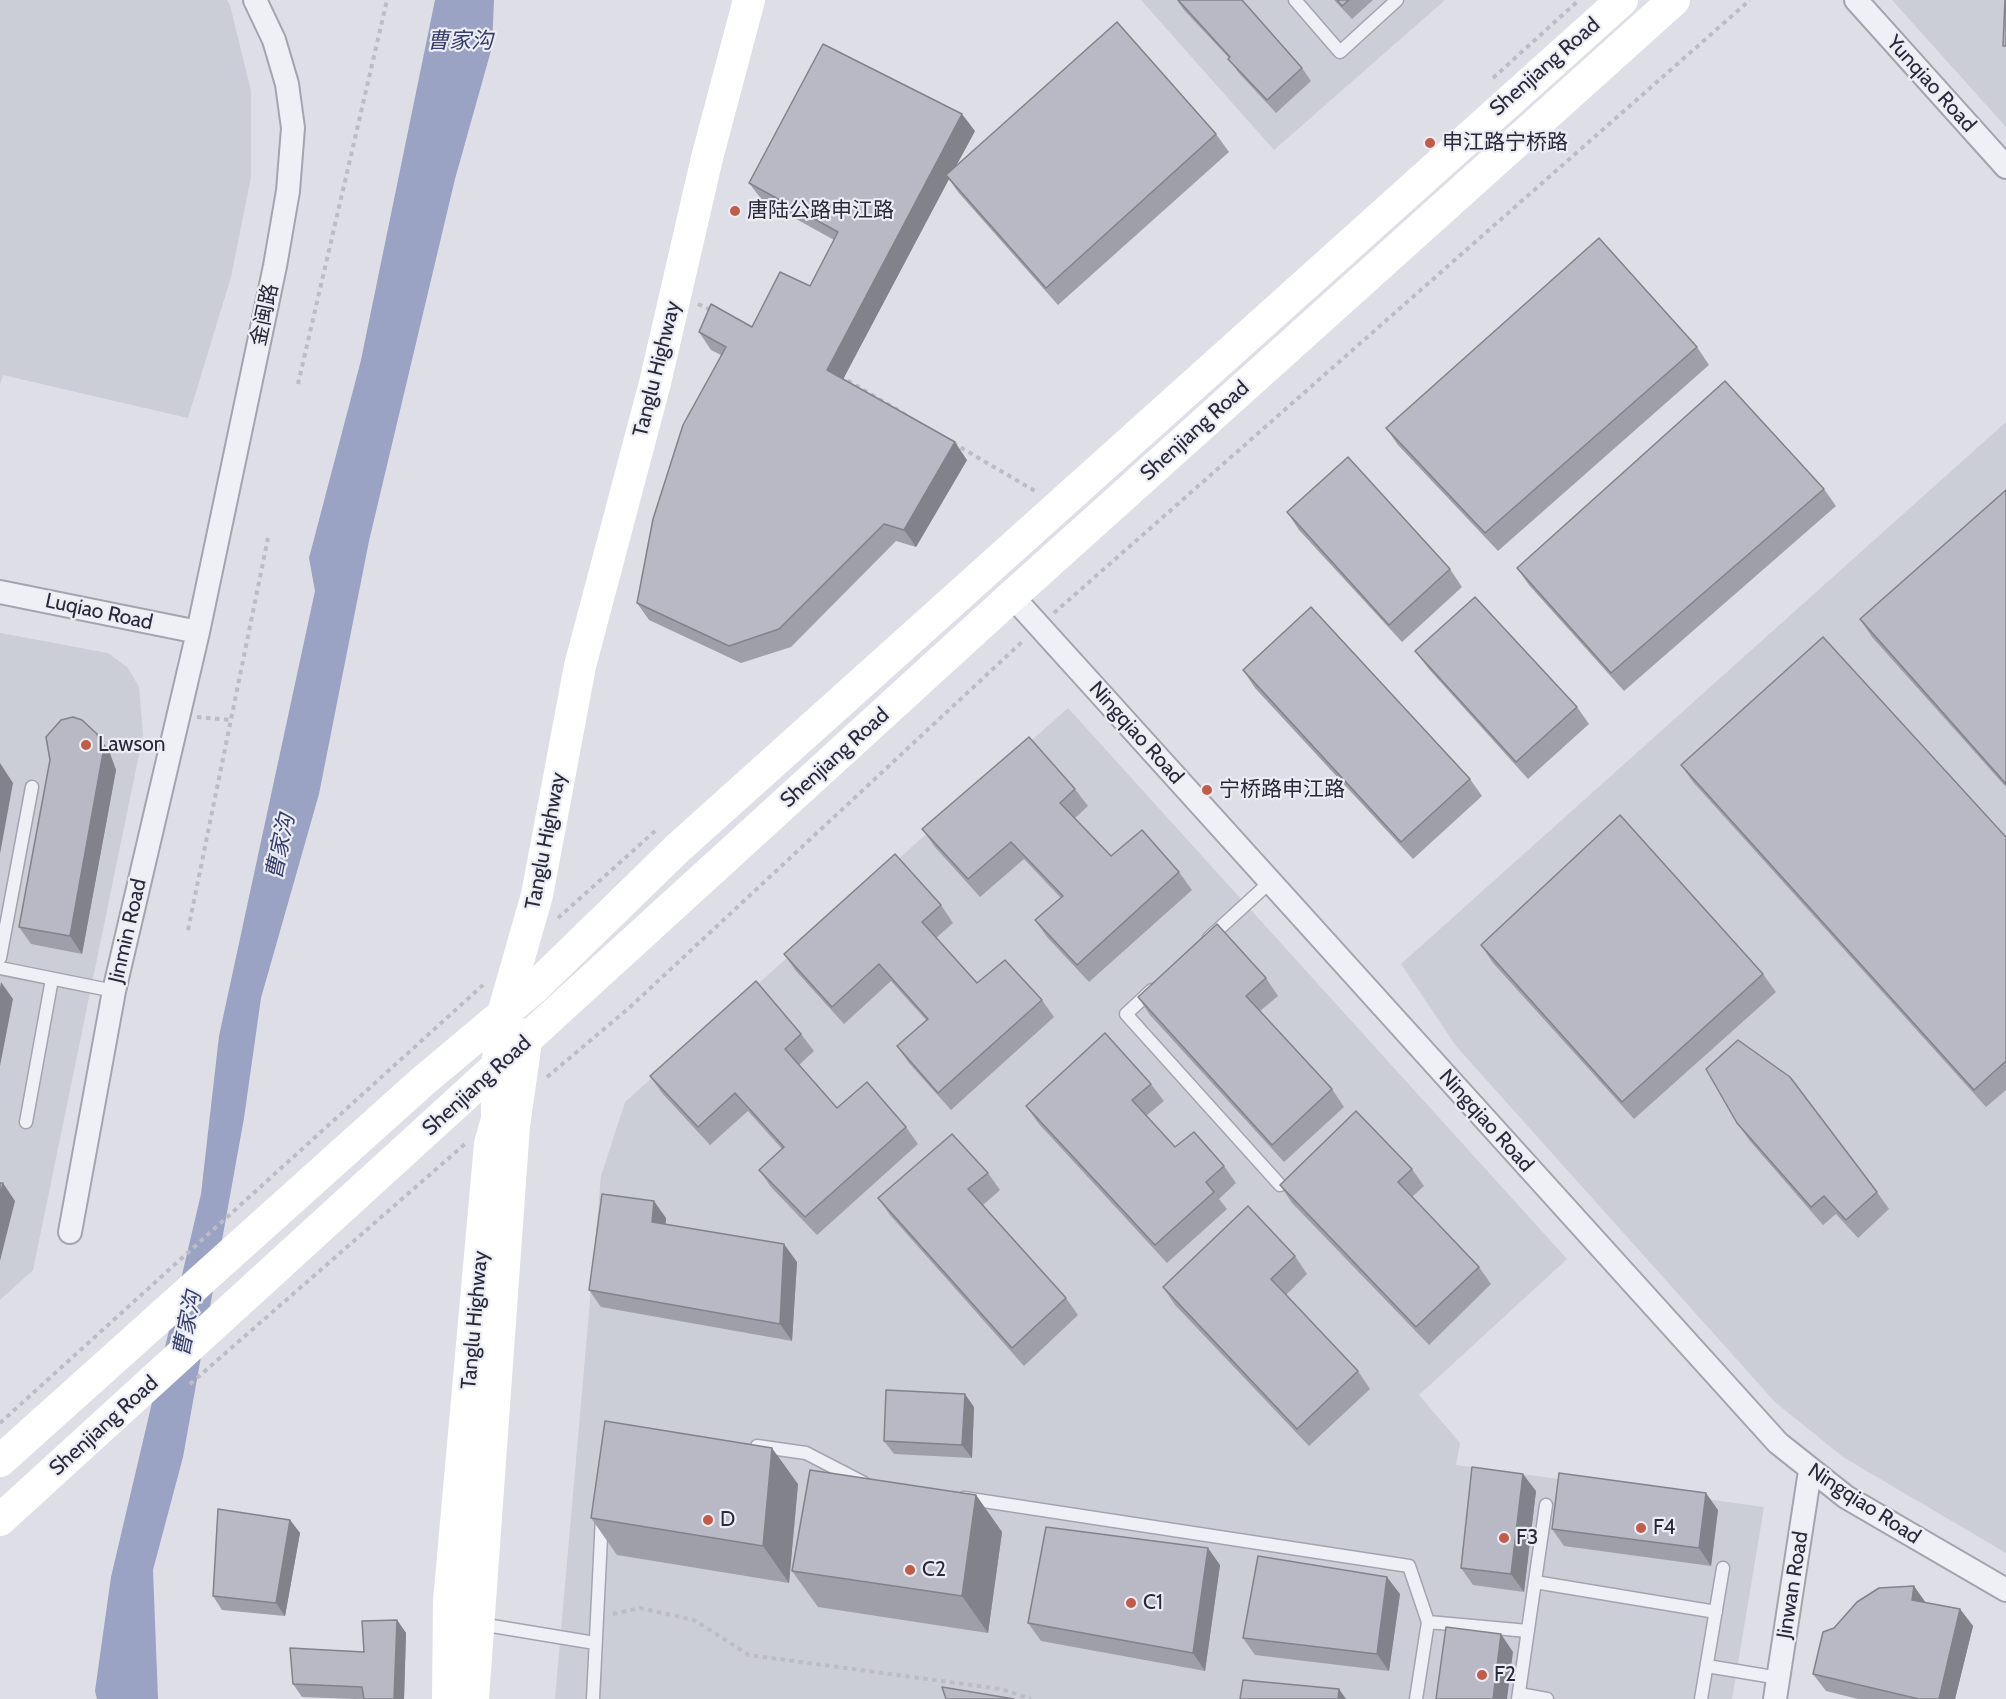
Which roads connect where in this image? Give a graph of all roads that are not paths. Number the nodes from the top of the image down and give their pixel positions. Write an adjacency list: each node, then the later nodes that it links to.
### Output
1 (255, 0): 12 (street, 金闽路)
2 (749, 0): 22 (main road, Tanglu Highway)
3 (768, 0): 20 (main road, Tanglu Highway)
4 (1295, 0): 5 (lane)
5 (1397, 0)
6 (1622, 0): 20 (main road, Shenjiang Road)
7 (1674, 0): 11 (main road, Shenjiang Road)
8 (1856, 0): 9 (street, Yunqiao Road)
9 (2006, 167)
10 (0, 591): 12 (street, Luqiao Road)
11 (1012, 596): 14 (street, Ningqiao Road); 23 (main road, Shenjiang Road)
12 (198, 632): 21 (street, Jinmin Road)
13 (32, 787): 16 (lane)
14 (1270, 882): 15 (lane); 31 (street, Ningqiao Road)
15 (1196, 950)
16 (0, 958)
17 (0, 968): 18 (lane)
18 (52, 979): 21 (lane); 26 (lane)
19 (1161, 982): 27 (lane)
20 (534, 988): 22 (main road, Shenjiang Road); 23 (main road, Tanglu Highway)
21 (114, 991): 28 (street, Jinmin Road)
22 (503, 1014): 24 (main road, Tanglu Highway); 30 (main road, Shenjiang Road)
23 (525, 1043): 24 (main road, Shenjiang Road); 25 (main road, Tanglu Highway)
24 (497, 1068): 25 (main road, Tanglu Highway); 36 (main road, Shenjiang Road)
25 (508, 1110): 42 (main road, Tanglu Highway); 48 (main road, Tanglu Highway)
26 (26, 1122)
27 (1280, 1185)
28 (70, 1232)
29 (747, 1444): 32 (lane)
30 (0, 1461)
31 (1810, 1471): 39 (street, Ningqiao Road); 46 (street, Jinwan Road)
32 (876, 1485)
33 (957, 1497): 41 (lane)
34 (602, 1504): 44 (lane)
35 (1546, 1505): 38 (lane)
36 (10, 1511)
37 (1723, 1568): 40 (lane)
38 (1535, 1582): 40 (lane); 43 (lane)
39 (2006, 1590)
40 (1716, 1612): 45 (lane)
41 (1428, 1622): 43 (lane); 51 (lane)
42 (480, 1624): 44 (lane); 49 (main road, Tanglu Highway)
43 (1528, 1631): 47 (lane)
44 (595, 1643): 50 (lane)
45 (1707, 1666): 46 (lane); 53 (lane)
46 (1777, 1688)
47 (1518, 1697): 52 (lane)
48 (448, 1699)
49 (473, 1699)
50 (593, 1699)
51 (1416, 1699)
52 (1547, 1699)
53 (1701, 1699)

